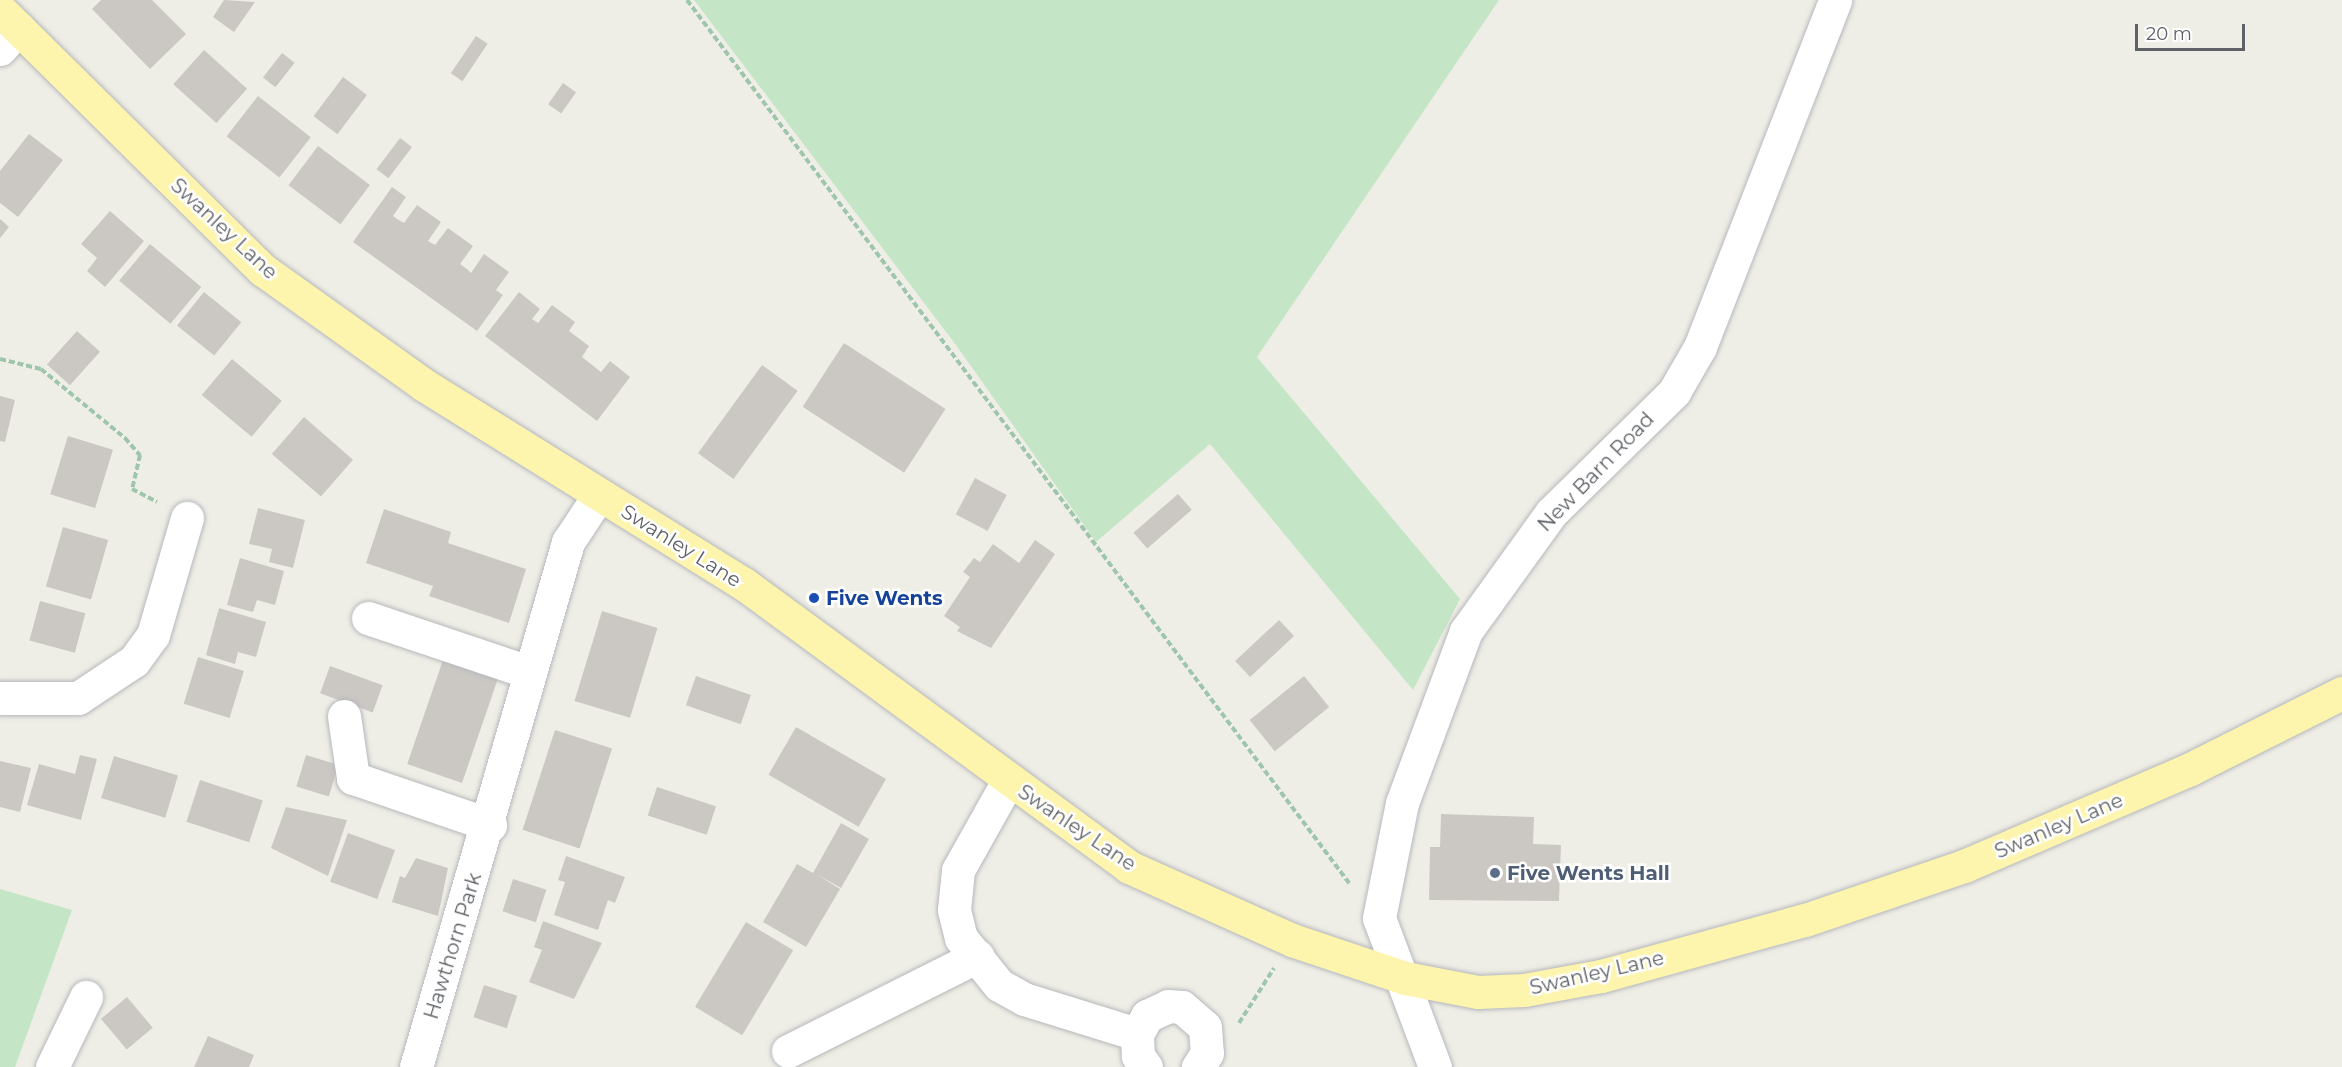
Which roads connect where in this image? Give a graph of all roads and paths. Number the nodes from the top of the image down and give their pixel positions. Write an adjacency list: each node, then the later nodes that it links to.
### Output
1 (687, 0): 14 (path)
2 (1835, 0): 17 (street, New Barn Road)
3 (6, 29): 5 (main road, Swanley Lane)
4 (0, 359): 6 (path)
5 (598, 495): 8 (street, Hawthorn Park); 12 (main road, Swanley Lane)
6 (187, 518): 10 (street)
7 (368, 618): 8 (street)
8 (528, 672): 13 (street, Hawthorn Park)
9 (2342, 693): 17 (main road, Swanley Lane)
10 (0, 698)
11 (344, 716): 13 (street)
12 (1008, 781): 15 (main road, Swanley Lane); 16 (street)
13 (490, 825): 23 (street, Hawthorn Park)
14 (1330, 860)
15 (1292, 940): 17 (main road, Swanley Lane); 21 (path)
16 (978, 956): 19 (street); 20 (street)
17 (1405, 978): 25 (street, New Barn Road)
18 (86, 997): 22 (street)
19 (1137, 1034): 21 (street); 24 (street)
20 (788, 1051)
21 (1203, 1053)
22 (52, 1067)
23 (416, 1067)
24 (1146, 1067)
25 (1436, 1067)

